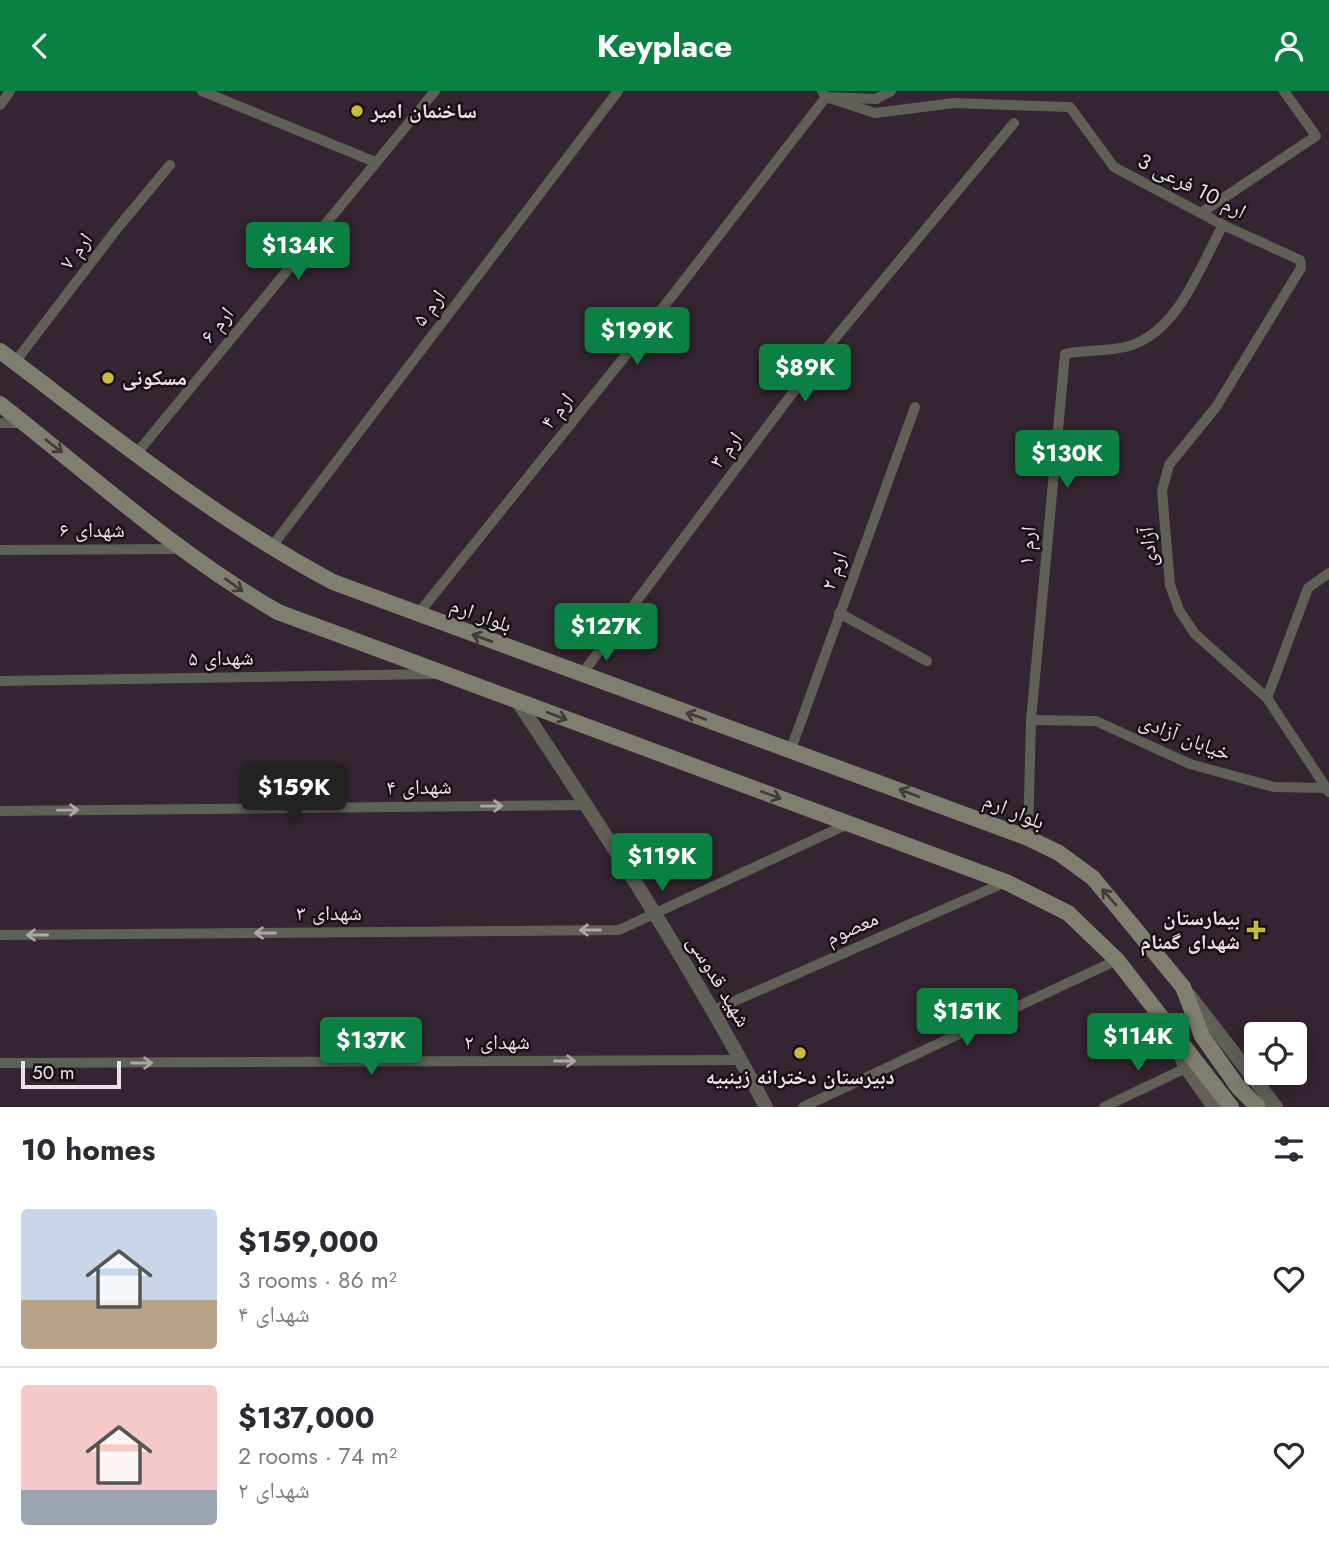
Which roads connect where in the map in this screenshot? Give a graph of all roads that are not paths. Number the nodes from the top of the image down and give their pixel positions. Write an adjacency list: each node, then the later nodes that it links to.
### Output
1 (10, 91): 8 (street)
2 (202, 91): 12 (street)
3 (618, 91): 25 (street, ارم ۵)
4 (891, 91): 7 (street)
5 (1284, 91): 11 (street)
6 (430, 92): 12 (street, ارم ۶)
7 (824, 94): 14 (street, ارم 10 فرعی 3); 28 (street, ارم ۴)
8 (0, 105)
9 (1014, 123): 32 (street, ارم ۳)
10 (1329, 131): 11 (street)
11 (1316, 136): 14 (street)
12 (376, 162): 23 (street, ارم ۶)
13 (170, 165): 18 (street, ارم ۷)
14 (1201, 213): 15 (street, ارم 10 فرعی 3)
15 (1223, 225): 16 (street, ارم 10 فرعی 3); 36 (street, ارم ۱)
16 (1284, 251): 34 (street, آزادی)
17 (0, 351): 18 (main road, بلوار ارم)
18 (15, 362): 23 (main road, بلوار ارم)
19 (0, 404): 22 (main road)
20 (915, 407): 29 (street, ارم ۲)
21 (0, 423): 22 (street)
22 (25, 423): 24 (main road, one-way to 24)
23 (137, 453): 25 (main road, بلوار ارم)
24 (184, 549): 26 (street, شهدای ۶); 31 (main road, one-way to 31)
25 (270, 549): 28 (main road, بلوار ارم)
26 (0, 550)
27 (1329, 573): 34 (street)
28 (418, 614): 32 (main road, بلوار ارم, one-way to 28)
29 (839, 614): 30 (street); 37 (street, ارم ۲)
30 (928, 661)
31 (442, 674): 33 (street, شهدای ۵); 35 (main road)
32 (582, 674): 37 (main road, بلوار ارم, one-way to 32)
33 (0, 681)
34 (1267, 698): 38 (street, آزادی)
35 (518, 702): 39 (street, شهید قدوسی); 41 (main road, one-way to 41)
36 (1031, 720): 38 (street, خیابان آزادی); 42 (street, ارم ۱)
37 (791, 749): 42 (main road, بلوار ارم, one-way to 37)
38 (1328, 790)
39 (587, 805): 40 (street, شهدای ۴, one-way to 39); 44 (street, شهید قدوسی)
40 (0, 811)
41 (848, 824): 43 (main road); 44 (street, شهدای ۳)
42 (1028, 838): 47 (main road, بلوار ارم, one-way to 42)
43 (1006, 882): 46 (main road); 48 (street, معصوم)
44 (655, 913): 45 (street, شهدای ۳, one-way to 45); 48 (street, شهید قدوسی)
45 (0, 935)
46 (1117, 960): 49 (main road); 54 (street)
47 (1183, 987): 58 (main road, بلوار ارم); 59 (street)
48 (714, 1010): 50 (street, شهید قدوسی)
49 (1160, 1012): 52 (street); 57 (main road)
50 (742, 1060): 51 (street, شهدای ۲, one-way to 50); 53 (street, شهید قدوسی)
51 (0, 1063)
52 (1186, 1068): 55 (street); 56 (street)
53 (766, 1107)
54 (803, 1107)
55 (1104, 1107)
56 (1214, 1107)
57 (1231, 1107)
58 (1258, 1107)
59 (1276, 1107)

